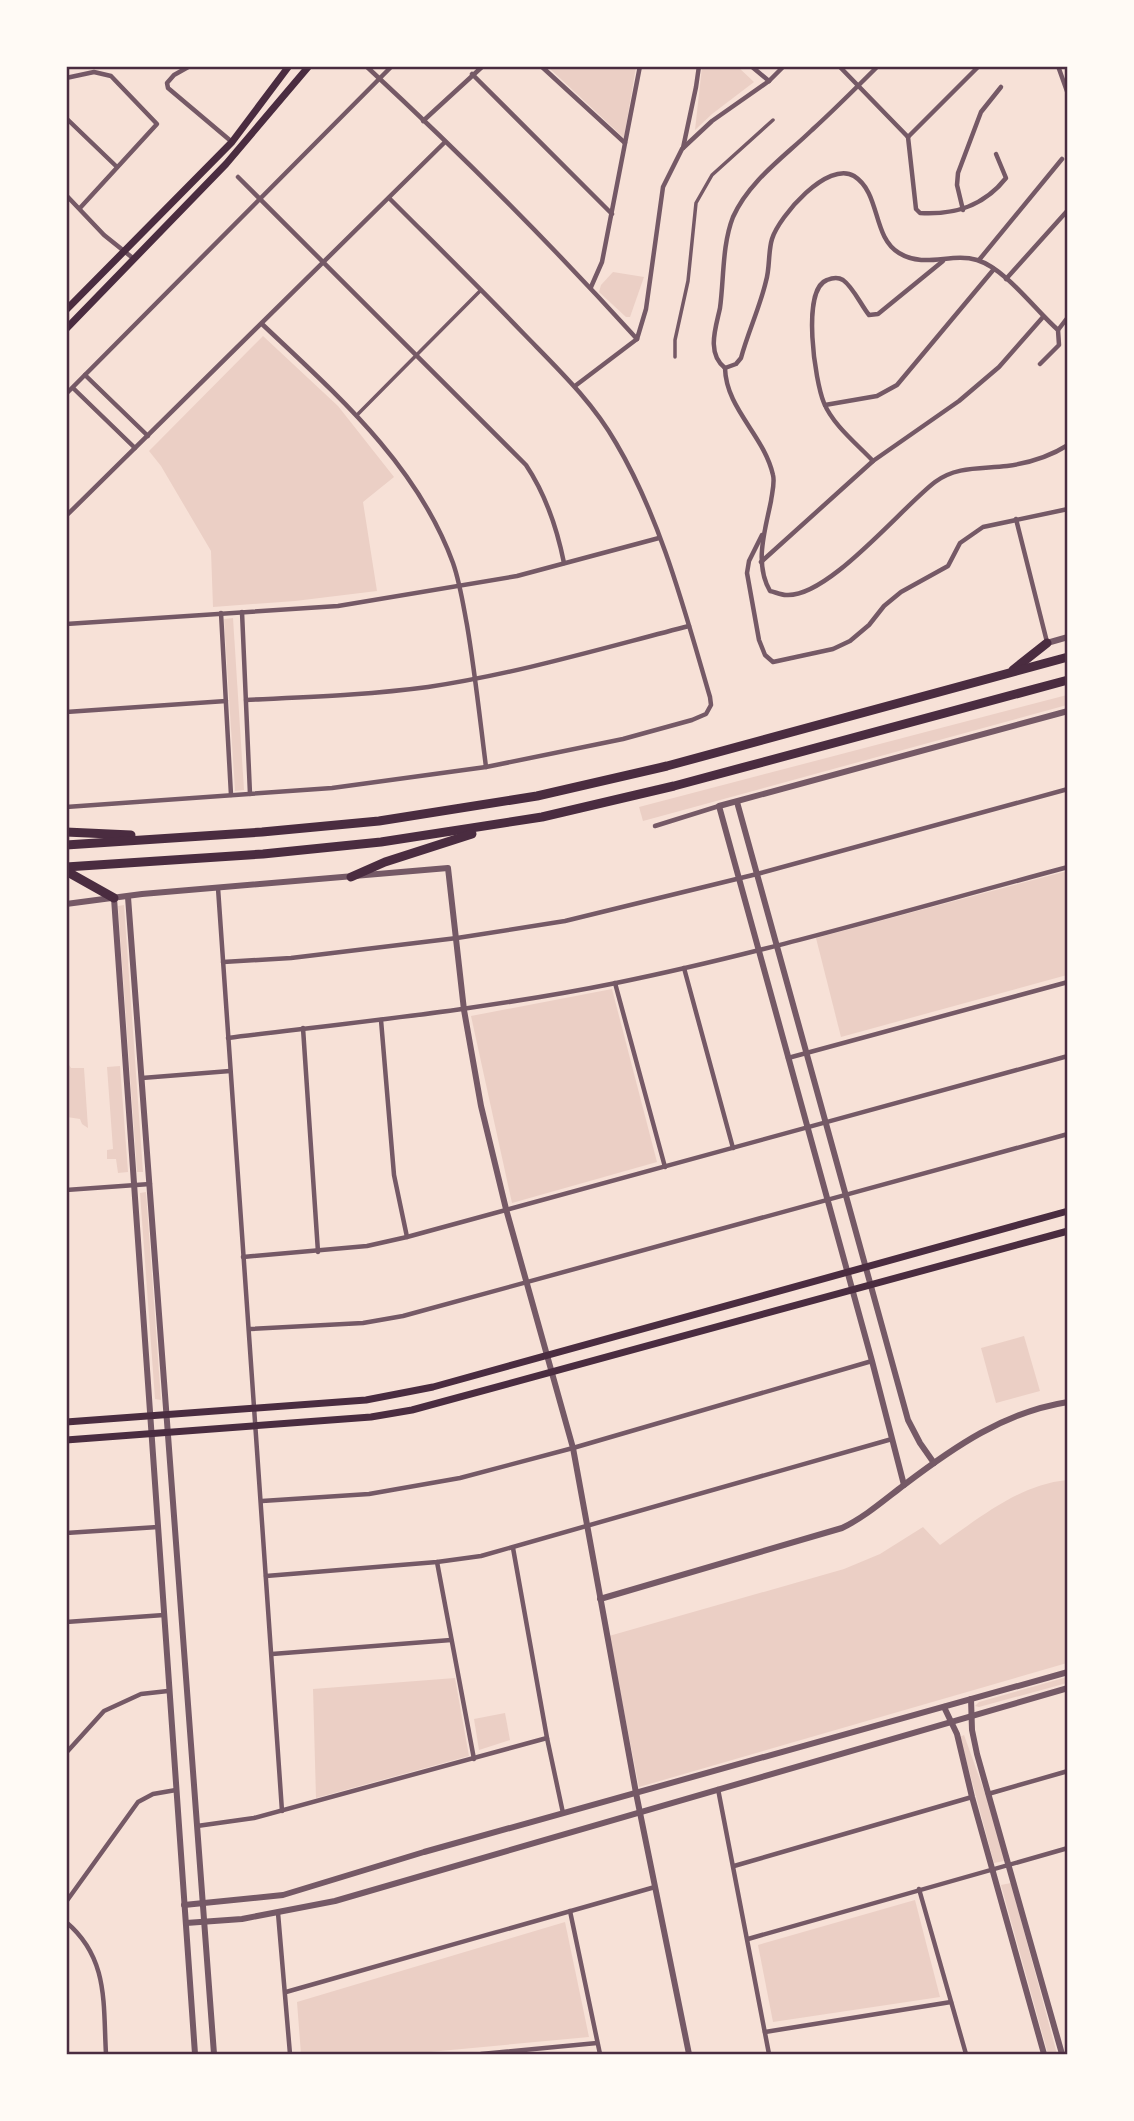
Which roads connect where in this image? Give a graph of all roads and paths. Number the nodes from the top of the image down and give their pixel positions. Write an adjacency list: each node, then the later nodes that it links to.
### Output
1 (190, 66): 27 (street)
2 (289, 66): 27 (main road)
3 (309, 66): 43 (main road)
4 (366, 66): 18 (street)
5 (392, 66): 18 (street)
6 (482, 66): 16 (street)
7 (541, 66): 29 (street)
8 (640, 66): 29 (street)
9 (699, 66): 30 (street)
10 (751, 66): 19 (street)
11 (783, 66): 19 (street)
12 (839, 66): 20 (street)
13 (878, 66): 20 (street)
14 (979, 66): 26 (street)
15 (1058, 66): 22 (street)
16 (472, 74): 25 (street); 41 (street)
17 (66, 78): 33 (street)
18 (379, 79): 25 (street); 37 (street)
19 (769, 81): 30 (street)
20 (858, 86): 26 (street); 61 (street)
21 (1001, 87): 39 (street)
22 (1068, 94)
23 (66, 118): 33 (street)
24 (773, 120): 59 (street)
25 (423, 121): 28 (street)
26 (908, 137): 39 (street)
27 (232, 142): 42 (main road)
28 (445, 142): 36 (street); 49 (street)
29 (626, 143): 41 (street)
30 (682, 149): 57 (street)
31 (996, 154): 39 (street)
32 (1062, 159): 45 (street)
33 (117, 167): 38 (street)
34 (238, 177): 37 (street)
35 (66, 195): 38 (street)
36 (389, 198): 46 (street); 50 (street)
37 (261, 199): 46 (street); 62 (street)
38 (80, 208): 42 (street)
39 (963, 210)
40 (1068, 210): 48 (street)
41 (611, 214): 49 (street)
42 (125, 251): 43 (street); 51 (main road)
43 (134, 259): 55 (main road)
44 (944, 260): 45 (street); 61 (street); 66 (street)
45 (979, 260): 47 (street)
46 (324, 263): 54 (street); 58 (street)
47 (994, 269): 48 (street); 66 (street)
48 (1006, 279): 52 (street)
49 (590, 287): 57 (street)
50 (481, 290): 58 (street); 63 (street)
51 (66, 310)
52 (1043, 317): 56 (street); 71 (street)
53 (1068, 317): 56 (street)
54 (262, 324): 67 (street); 68 (street)
55 (66, 329)
56 (1058, 330): 60 (street)
57 (637, 339): 63 (street)
58 (416, 355): 67 (street); 78 (street)
59 (675, 357)
60 (1040, 364)
61 (724, 368): 75 (street)
62 (85, 376): 64 (street); 68 (street)
63 (575, 386): 76 (street)
64 (73, 388): 65 (street); 70 (street)
65 (66, 394)
66 (825, 405): 71 (street)
67 (358, 414): 79 (street)
68 (148, 436): 70 (street)
69 (1068, 445): 77 (street)
70 (135, 449): 73 (street)
71 (873, 461): 77 (street)
72 (1068, 509): 74 (street)
73 (66, 516)
74 (1016, 519): 75 (street); 85 (street)
75 (765, 530): 77 (street)
76 (659, 538): 78 (street); 83 (street)
77 (761, 562)
78 (564, 564): 79 (street)
79 (460, 587): 80 (street); 88 (street)
80 (242, 612): 81 (street); 90 (street)
81 (221, 613): 82 (street); 91 (street)
82 (66, 624)
83 (689, 626): 88 (street); 94 (street)
84 (1068, 637): 85 (street)
85 (1047, 643): 87 (highway)
86 (1068, 657): 87 (highway)
87 (1009, 673): 104 (highway)
88 (476, 678): 90 (street); 94 (street)
89 (1068, 680): 101 (highway)
90 (246, 700): 96 (street)
91 (226, 701): 93 (street); 97 (street)
92 (1068, 711): 98 (street)
93 (66, 712)
94 (486, 767): 96 (street)
95 (1068, 789): 108 (street)
96 (250, 794): 97 (street)
97 (231, 795): 100 (street)
98 (737, 802): 99 (street); 108 (street)
99 (719, 806): 102 (street); 110 (street)
100 (66, 807)
101 (498, 825): 107 (highway); 109 (highway)
102 (654, 826)
103 (66, 832): 104 (highway)
104 (175, 837): 105 (highway)
105 (66, 845)
106 (1068, 867): 116 (street)
107 (66, 869): 113 (highway)
108 (757, 874): 110 (street); 116 (street)
109 (351, 877): 111 (street); 115 (street)
110 (739, 879): 115 (street); 117 (street)
111 (218, 888): 112 (street); 118 (street)
112 (128, 897): 113 (street); 130 (street)
113 (114, 898): 114 (street); 136 (street)
114 (66, 904)
115 (457, 938): 118 (street); 122 (street)
116 (777, 945): 117 (street); 126 (street)
117 (759, 950): 119 (street); 128 (street)
118 (223, 962): 125 (street)
119 (684, 968): 121 (street); 134 (street)
120 (1068, 982): 126 (street)
121 (615, 983): 122 (street); 135 (street)
122 (464, 1010): 123 (street); 141 (street)
123 (381, 1020): 124 (street); 144 (street)
124 (303, 1028): 125 (street); 145 (street)
125 (228, 1038): 129 (street)
126 (807, 1053): 128 (street); 131 (street)
127 (1068, 1056): 131 (street)
128 (788, 1058): 132 (street)
129 (230, 1071): 130 (street); 146 (street)
130 (142, 1078): 137 (street)
131 (826, 1123): 132 (street); 139 (street)
132 (808, 1128): 134 (street); 140 (street)
133 (1068, 1134): 139 (street)
134 (733, 1148): 135 (street)
135 (665, 1167): 141 (street)
136 (134, 1185): 137 (street); 138 (street); 159 (street)
137 (150, 1185): 158 (street)
138 (66, 1190)
139 (846, 1193): 140 (street); 147 (street)
140 (827, 1198): 148 (street); 149 (street)
141 (506, 1209): 144 (street); 149 (street)
142 (1068, 1211): 147 (main road)
143 (1068, 1231): 150 (main road)
144 (407, 1237): 145 (street)
145 (318, 1252): 146 (street)
146 (243, 1257): 152 (street)
147 (866, 1268): 148 (main road); 150 (street)
148 (848, 1273): 151 (street); 153 (main road)
149 (527, 1283): 152 (street); 153 (street)
150 (871, 1285): 151 (main road); 167 (street)
151 (852, 1290): 154 (street); 155 (main road)
152 (250, 1329): 157 (street)
153 (547, 1356): 155 (street); 157 (main road)
154 (872, 1361): 164 (street); 166 (street)
155 (552, 1374): 161 (main road); 166 (street)
156 (1068, 1402): 167 (street)
157 (255, 1407): 158 (main road); 161 (street)
158 (167, 1415): 159 (main road); 162 (street)
159 (150, 1416): 160 (main road); 163 (street)
160 (66, 1422)
161 (257, 1426): 162 (main road); 169 (street)
162 (168, 1433): 163 (main road); 200 (street)
163 (151, 1434): 165 (main road); 170 (street)
164 (892, 1439): 168 (street); 171 (street)
165 (66, 1440)
166 (573, 1448): 169 (street); 171 (street)
167 (934, 1463): 168 (street)
168 (904, 1485): 176 (street)
169 (262, 1501): 175 (street)
170 (158, 1527): 172 (street); 177 (street)
171 (588, 1527): 173 (street); 176 (street)
172 (66, 1533)
173 (513, 1548): 174 (street); 188 (street)
174 (437, 1562): 175 (street); 179 (street)
175 (266, 1576): 180 (street)
176 (600, 1600): 194 (street)
177 (164, 1615): 178 (street); 183 (street)
178 (66, 1622)
179 (452, 1640): 180 (street); 190 (street)
180 (272, 1654): 197 (street)
181 (1068, 1672): 184 (street)
182 (1068, 1688): 186 (street)
183 (169, 1691): 189 (street); 193 (street)
184 (971, 1699): 185 (street); 186 (street)
185 (944, 1707): 187 (street); 194 (street)
186 (971, 1715): 187 (street); 195 (street)
187 (952, 1721): 192 (street); 196 (street)
188 (547, 1738): 190 (street); 199 (street)
189 (66, 1752)
190 (474, 1759): 197 (street)
191 (1068, 1771): 195 (street)
192 (718, 1789): 198 (street); 203 (street)
193 (176, 1790): 207 (street); 209 (street)
194 (636, 1793): 198 (street); 199 (street)
195 (989, 1794): 202 (street)
196 (972, 1797): 203 (street); 204 (street)
197 (282, 1811): 200 (street)
198 (640, 1812): 205 (street); 211 (street)
199 (563, 1813): 208 (street)
200 (197, 1826): 208 (street)
201 (1068, 1848): 202 (street)
202 (1010, 1864): 204 (street); 230 (street)
203 (734, 1866): 215 (street)
204 (993, 1868): 206 (street); 229 (street)
205 (655, 1887): 210 (street); 226 (street)
206 (919, 1889): 215 (street); 217 (street)
207 (66, 1902)
208 (203, 1904): 209 (street); 213 (street)
209 (184, 1905): 214 (street)
210 (570, 1911): 216 (street); 219 (street)
211 (278, 1913): 213 (street); 216 (street)
212 (66, 1922): 220 (street)
213 (205, 1922): 214 (street); 222 (street)
214 (186, 1923): 221 (street)
215 (748, 1938): 218 (street)
216 (286, 1992): 223 (street)
217 (951, 2002): 218 (street); 228 (street)
218 (765, 2032): 227 (street)
219 (597, 2043): 224 (street); 225 (street)
220 (106, 2054)
221 (195, 2054)
222 (214, 2054)
223 (290, 2054)
224 (481, 2054)
225 (600, 2054)
226 (689, 2054)
227 (769, 2054)
228 (966, 2054)
229 (1044, 2054)
230 (1062, 2054)

